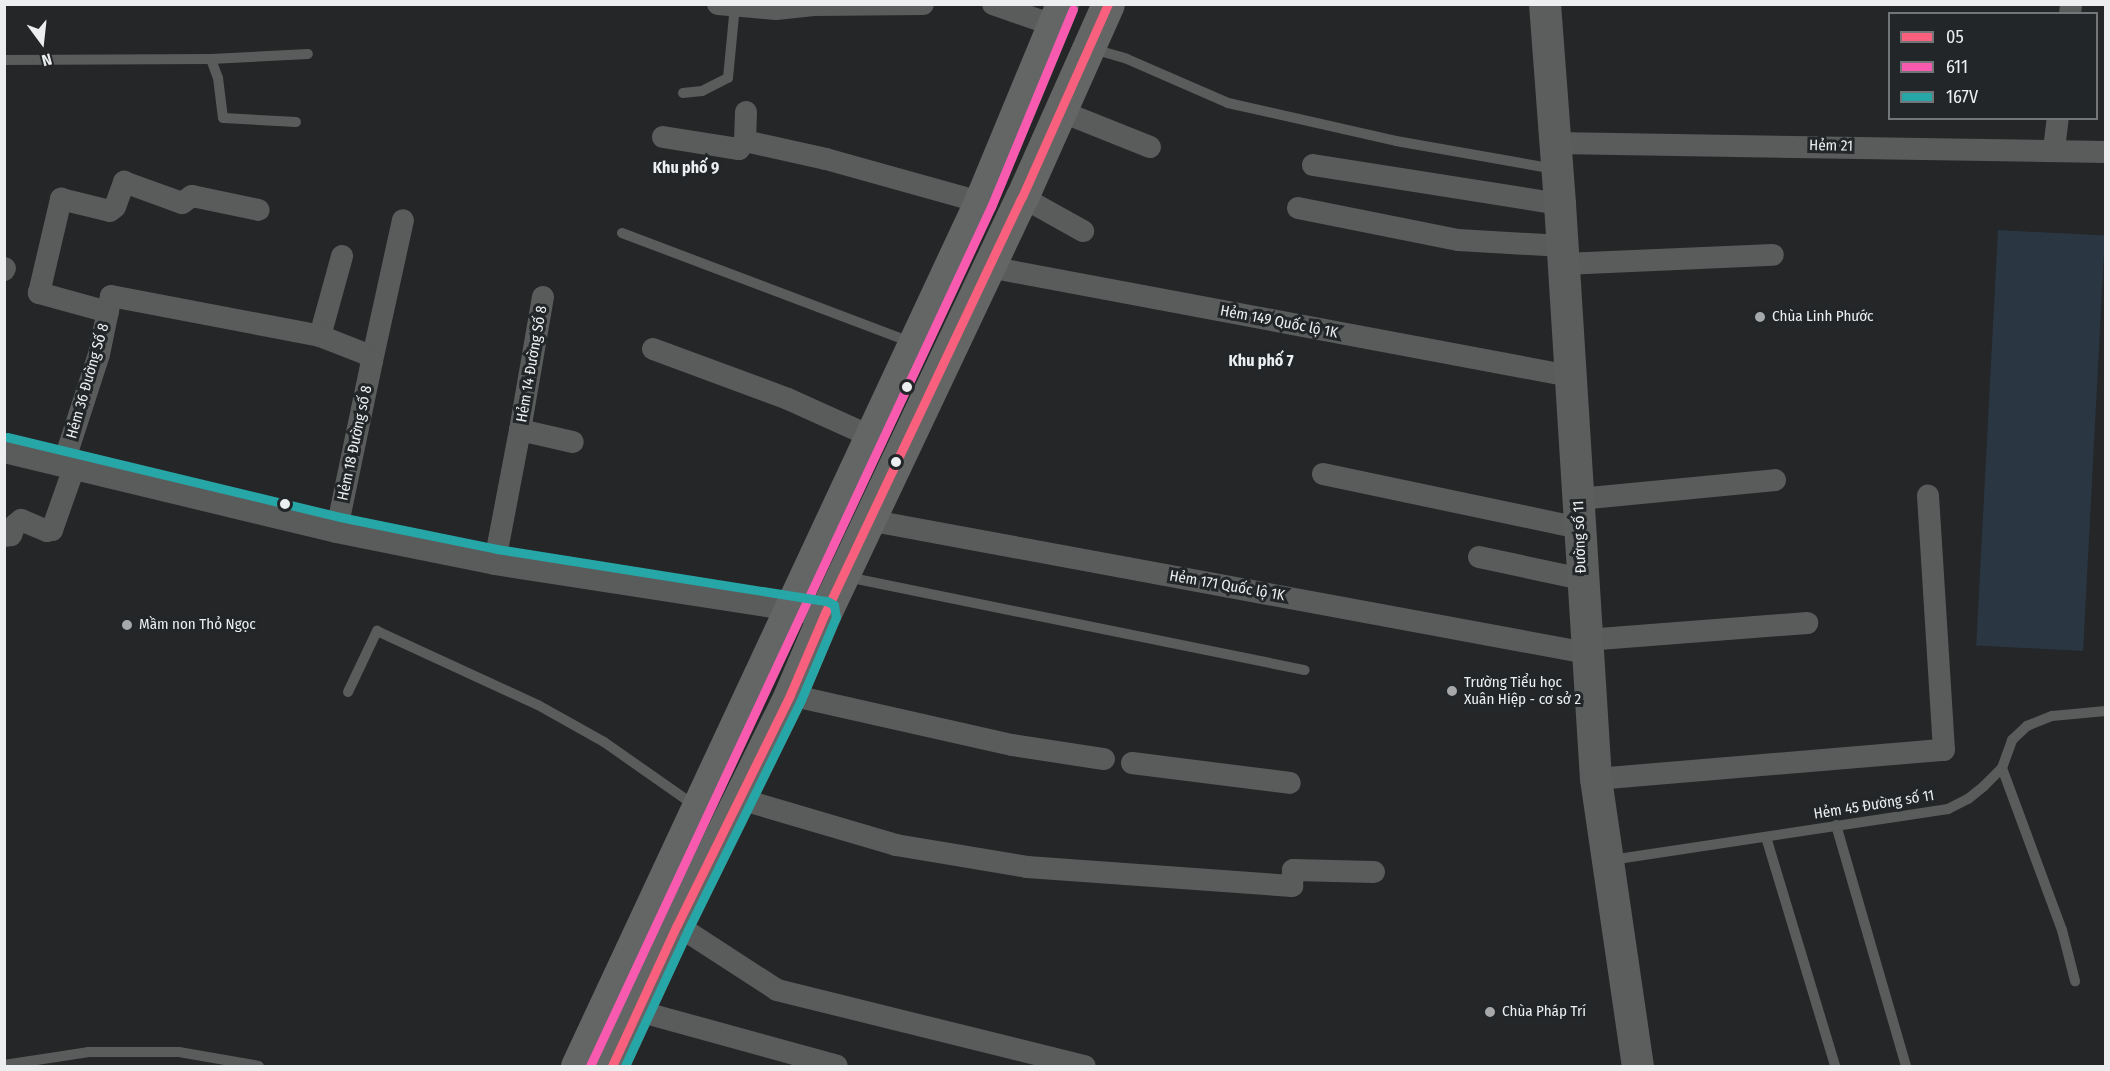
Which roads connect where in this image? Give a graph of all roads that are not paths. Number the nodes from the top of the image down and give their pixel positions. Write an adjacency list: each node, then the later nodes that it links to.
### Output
1 (922, 4): 5 (street)
2 (993, 4): 6 (street)
3 (1108, 4): 7 (main road)
4 (1545, 4): 21 (main road, Đường số 11)
5 (729, 5): 11 (lane)
6 (1057, 15): 24 (main road)
7 (1089, 48): 12 (main road); 21 (lane)
8 (308, 54): 9 (lane)
9 (211, 59): 10 (lane); 15 (lane)
10 (4, 60)
11 (683, 93)
12 (1060, 111): 18 (street); 23 (main road)
13 (746, 112): 17 (street)
14 (2058, 120): 19 (street)
15 (296, 122)
16 (663, 137): 17 (street)
17 (745, 141): 24 (street)
18 (1150, 147)
19 (2054, 149): 20 (street, Hẻm 21); 21 (street, Hẻm 21)
20 (2106, 152)
21 (1557, 156): 25 (main road, Đường số 11)
22 (1313, 165): 25 (street)
23 (1022, 197): 29 (street); 34 (main road)
24 (980, 202): 38 (main road)
25 (1560, 204): 31 (main road, Đường số 11)
26 (1298, 208): 31 (street)
27 (259, 210): 36 (street)
28 (403, 220): 40 (street, Hẻm 18 Đường số 8)
29 (1083, 231)
30 (622, 233): 38 (lane)
31 (1563, 255): 32 (street); 41 (main road, Đường số 11)
32 (1773, 255)
33 (342, 256): 37 (street)
34 (989, 267): 41 (street, Hẻm 149 Quốc lộ 1K); 51 (main road)
35 (543, 297): 42 (street, Hẻm 14 Đường Số 8)
36 (109, 304): 37 (street); 46 (street, Hẻm 36 Đường Số 8)
37 (320, 336): 40 (street)
38 (913, 343): 43 (main road)
39 (653, 349): 43 (street)
40 (371, 360): 52 (street, Hẻm 18 Đường số 8)
41 (1570, 376): 50 (main road, Đường số 11)
42 (520, 430): 44 (street, Hẻm 14 Đường Số 8); 55 (street, Hẻm 14 Đường Số 8)
43 (870, 436): 58 (main road)
44 (573, 442)
45 (4, 449): 46 (street)
46 (69, 466): 52 (street); 53 (street, Hẻm 36 Đường Số 8)
47 (1323, 474): 50 (street)
48 (1775, 480): 50 (street)
49 (1928, 496): 69 (street)
50 (1580, 513): 57 (main road, Đường số 11)
51 (868, 520): 56 (main road); 61 (street, Hẻm 171 Quốc lộ 1K)
52 (337, 529): 55 (street)
53 (4, 536)
54 (1479, 557): 57 (street)
55 (495, 561): 58 (street)
56 (844, 576): 59 (main road); 62 (lane)
57 (1582, 579): 61 (main road, Đường số 11)
58 (792, 606): 59 (street); 72 (main road)
59 (825, 613): 64 (main road)
60 (1807, 623): 61 (street, Hẻm 171 Quốc lộ 1K)
61 (1586, 646): 69 (main road, Đường số 11)
62 (1305, 670)
63 (348, 692): 72 (lane)
64 (789, 695): 66 (street); 71 (main road)
65 (2106, 711): 68 (lane, Hẻm 45 Đường số 11)
66 (1104, 759)
67 (1132, 763): 70 (street)
68 (2002, 768): 73 (lane, Hẻm 45 Đường số 11); 78 (lane)
69 (1596, 779): 75 (main road, Đường số 11)
70 (1290, 783)
71 (740, 799): 76 (street); 77 (main road)
72 (697, 807): 82 (main road)
73 (1836, 825): 74 (lane, Hẻm 45 Đường số 11); 88 (lane)
74 (1766, 837): 75 (lane, Hẻm 45 Đường số 11); 87 (lane)
75 (1608, 861): 86 (main road, Đường số 11)
76 (1374, 872)
77 (677, 925): 79 (main road); 85 (street)
78 (2075, 981)
79 (638, 1011): 83 (main road); 84 (street)
80 (10, 1065): 81 (lane)
81 (259, 1066)
82 (577, 1066)
83 (612, 1066)
84 (837, 1066)
85 (1085, 1066)
86 (1638, 1066)
87 (1835, 1066)
88 (1906, 1066)

